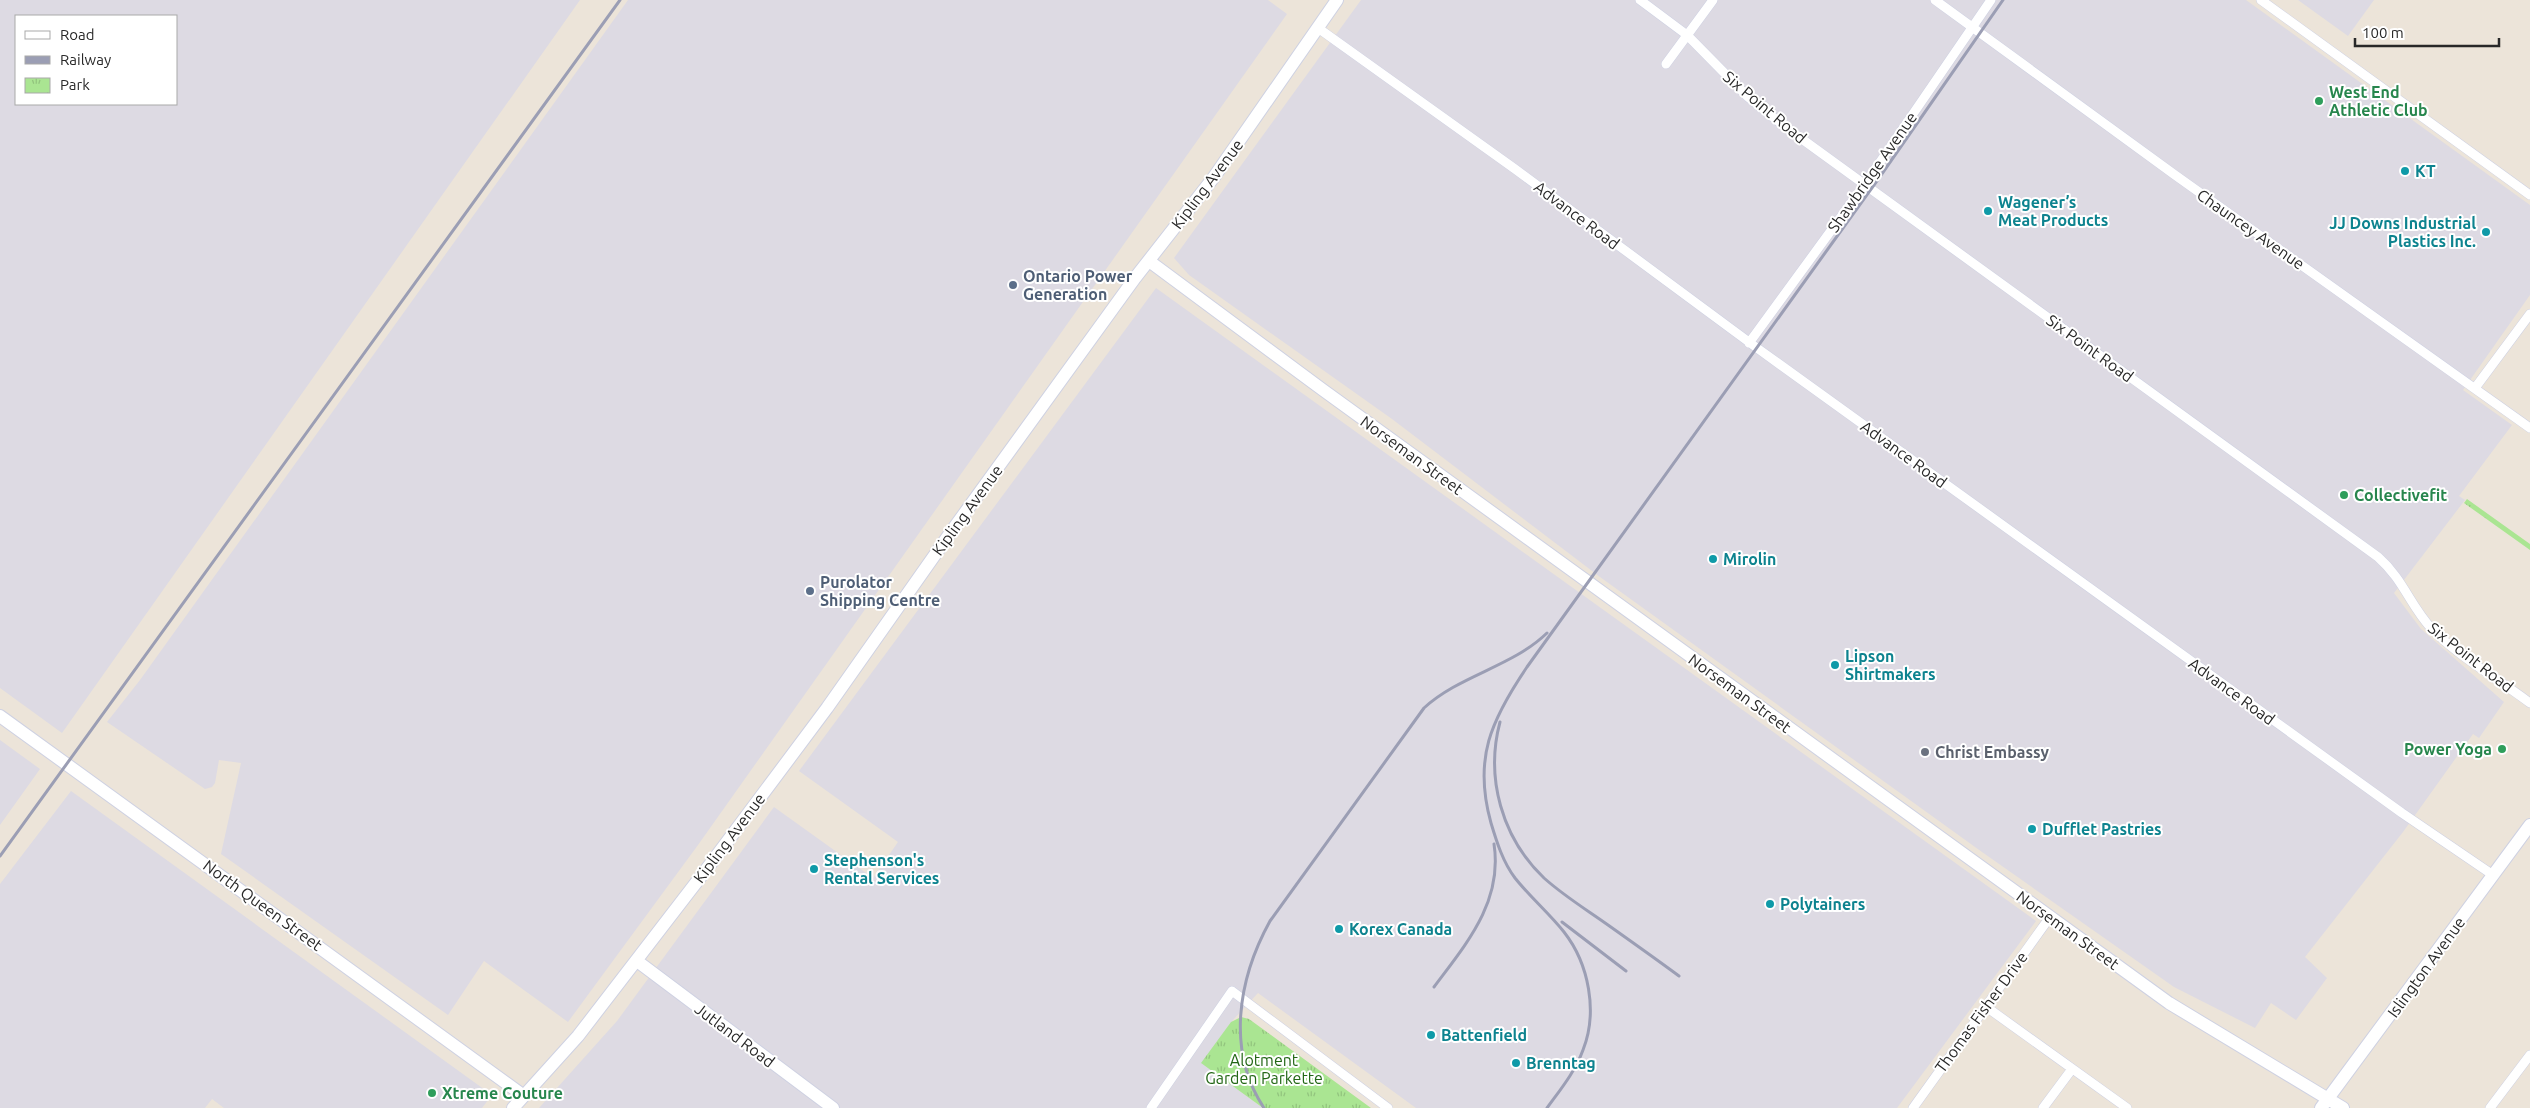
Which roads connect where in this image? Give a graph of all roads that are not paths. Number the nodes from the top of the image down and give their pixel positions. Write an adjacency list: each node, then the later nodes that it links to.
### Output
1 (1338, 0): 7 (main road, Kipling Avenue)
2 (1640, 0): 9 (street, Six Point Road)
3 (1713, 0): 9 (street)
4 (1935, 0): 8 (street, Chauncey Avenue)
5 (1991, 0): 8 (street, Shawbridge Avenue)
6 (2261, 0): 12 (street)
7 (1318, 28): 13 (main road, Kipling Avenue); 15 (street, Advance Road)
8 (1972, 28): 11 (street, Shawbridge Avenue); 16 (street, Chauncey Avenue)
9 (1687, 35): 10 (street); 11 (street, Six Point Road)
10 (1666, 64)
11 (1865, 184): 15 (street, Shawbridge Avenue); 18 (street, Six Point Road)
12 (2530, 195)
13 (1149, 261): 22 (main road, Norseman Street); 23 (main road, Kipling Avenue)
14 (2530, 314): 16 (street)
15 (1749, 343): 21 (street, Advance Road)
16 (2475, 388): 17 (street, Chauncey Avenue)
17 (2530, 428)
18 (2530, 703)
19 (0, 716): 27 (main road, North Queen Street)
20 (2530, 825): 21 (main road, Islington Avenue)
21 (2493, 875): 28 (main road, Islington Avenue)
22 (2050, 917): 24 (street, Thomas Fisher Drive); 28 (main road, Norseman Street)
23 (637, 961): 27 (main road, Kipling Avenue); 30 (main road, Jutland Road)
24 (1985, 1006): 26 (street); 33 (street, Thomas Fisher Drive)
25 (2530, 1055): 37 (street)
26 (2072, 1069): 34 (street); 35 (street)
27 (524, 1096): 29 (main road, Kipling Avenue)
28 (2324, 1104): 36 (main road, Norseman Street)
29 (513, 1108)
30 (833, 1108)
31 (1151, 1108): 32 (street)
32 (1388, 1108)
33 (1913, 1108)
34 (2043, 1108)
35 (2127, 1108)
36 (2343, 1108)
37 (2490, 1108)

